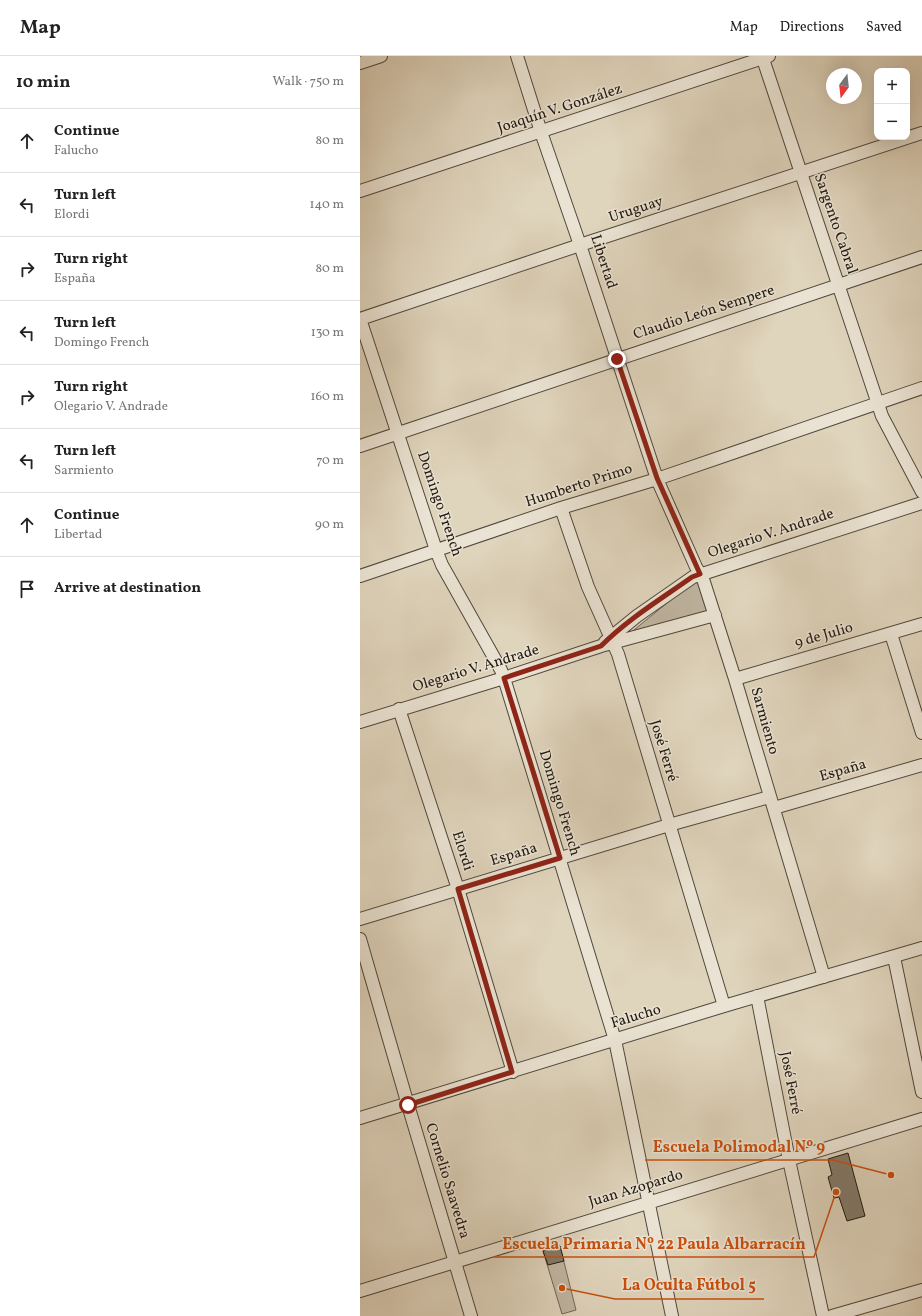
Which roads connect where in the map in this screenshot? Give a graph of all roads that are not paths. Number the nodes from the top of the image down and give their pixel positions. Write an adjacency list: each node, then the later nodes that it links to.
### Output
1 (380, 56): 4 (street)
2 (517, 56): 5 (street, Libertad)
3 (765, 57): 5 (street, Joaquín V. González); 7 (street, Sargento Cabral)
4 (360, 63)
5 (541, 132): 8 (street, Joaquín V. González); 9 (street, Libertad)
6 (922, 133): 7 (street, Uruguay)
7 (801, 173): 9 (street, Uruguay); 11 (street, Sargento Cabral)
8 (360, 191)
9 (580, 245): 12 (street, Uruguay); 13 (street, Libertad)
10 (922, 257): 11 (street, Claudio León Sempere)
11 (839, 285): 13 (street, Claudio León Sempere); 15 (street, Sargento Cabral)
12 (360, 319): 16 (street, Domingo French)
13 (617, 359): 16 (street, Claudio León Sempere); 18 (street, Libertad)
14 (922, 388): 15 (street, Humberto Primo)
15 (878, 403): 18 (street, Humberto Primo); 19 (street, Sargento Cabral)
16 (398, 433): 17 (street, Claudio León Sempere); 22 (street, Domingo French)
17 (360, 446)
18 (657, 478): 21 (street, Humberto Primo); 23 (street, Sarmiento)
19 (922, 492)
20 (922, 503): 23 (street, Olegario V. Andrade)
21 (561, 508): 22 (street, Humberto Primo); 28 (street, José Ferré)
22 (436, 550): 24 (street, Humberto Primo); 29 (street, Domingo French)
23 (700, 574): 25 (street, Sarmiento); 28 (street, Olegario V. Andrade)
24 (360, 576)
25 (715, 615): 28 (street, Olegario V. Andrade); 30 (street, Sarmiento)
26 (922, 624): 27 (street, 9 de Julio)
27 (891, 634): 30 (street, 9 de Julio); 33 (street)
28 (612, 640): 29 (street, Olegario V. Andrade); 36 (street, José Ferré)
29 (504, 678): 31 (street, Olegario V. Andrade); 37 (street, Domingo French)
30 (735, 679): 35 (street, Sarmiento)
31 (399, 709): 32 (street, Olegario V. Andrade); 38 (street, Elordi)
32 (360, 722)
33 (922, 733)
34 (922, 765): 35 (street, España)
35 (771, 802): 36 (street, España); 43 (street, Sarmiento)
36 (669, 825): 37 (street, España); 45 (street, José Ferré)
37 (560, 858): 38 (street, España); 46 (street, Domingo French)
38 (458, 889): 39 (street, España); 47 (street, Elordi)
39 (360, 919)
40 (360, 939): 49 (street, Cornelio Saavedra)
41 (922, 948): 42 (street, Falucho)
42 (894, 956): 43 (street, Falucho); 48 (street)
43 (824, 977): 44 (street, Falucho)
44 (757, 996): 45 (street, Falucho); 52 (street, José Ferré)
45 (724, 1006): 46 (street, Falucho)
46 (615, 1040): 47 (street, Falucho); 53 (street, Domingo French)
47 (512, 1072): 49 (street, Falucho)
48 (922, 1092)
49 (408, 1105): 50 (street, Falucho); 54 (street, Cornelio Saavedra)
50 (360, 1118)
51 (922, 1119): 52 (street, Juan Azopardo)
52 (789, 1160): 53 (street, Juan Azopardo); 59 (street, José Ferré)
53 (648, 1202): 54 (street, Juan Azopardo); 58 (street, Domingo French)
54 (454, 1262): 56 (street, Juan Azopardo); 57 (street, Cornelio Saavedra)
55 (922, 1290): 60 (street)
56 (360, 1291)
57 (471, 1316)
58 (672, 1316)
59 (823, 1316)
60 (832, 1316)

